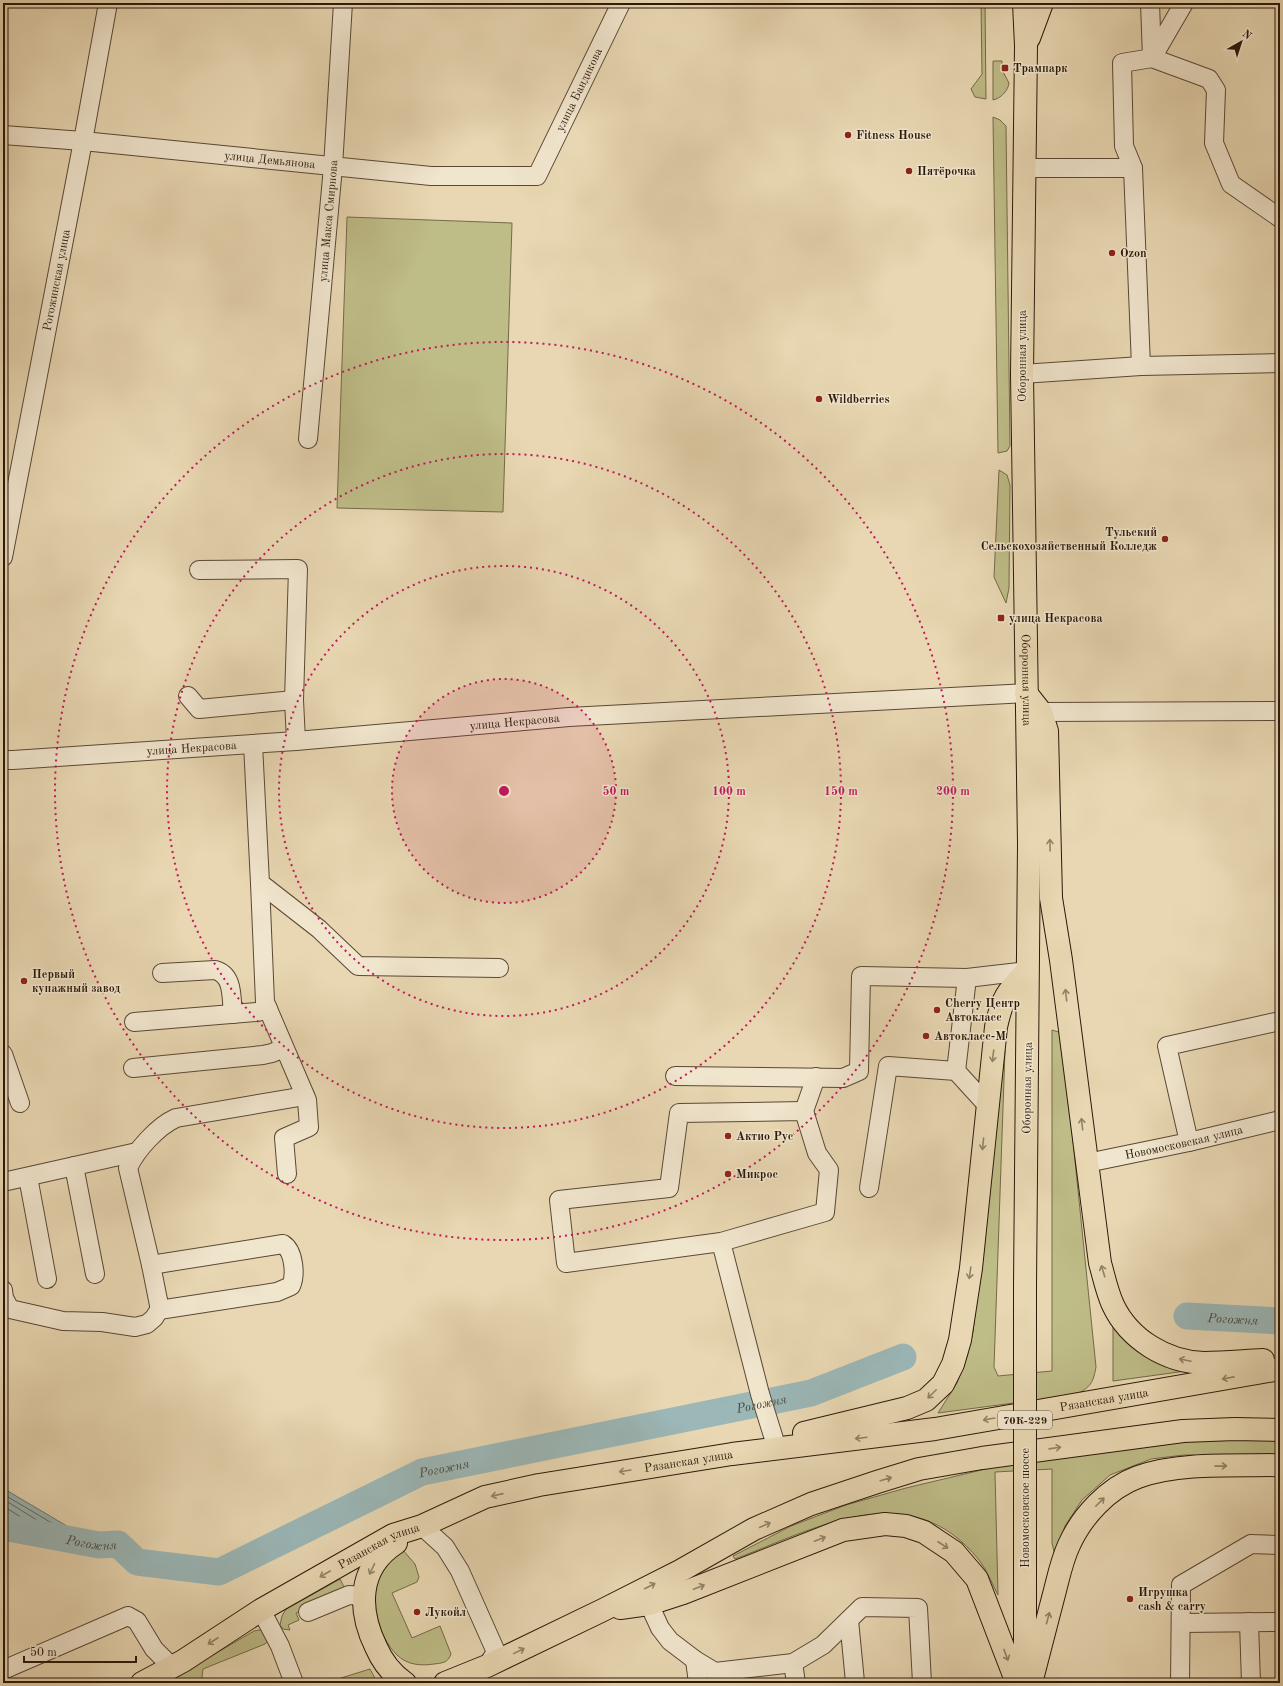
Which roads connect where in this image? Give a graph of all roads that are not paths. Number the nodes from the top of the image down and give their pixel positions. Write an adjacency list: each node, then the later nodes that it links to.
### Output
1 (108, 3): 11 (street, Рогожинская улица)
2 (343, 3): 12 (street, улица Макса Смирнова)
3 (621, 3): 15 (street, улица Бандикова)
4 (1024, 3): 8 (main road, Оборонная улица)
5 (1042, 3): 8 (main road)
6 (1150, 3): 9 (street)
7 (1184, 3): 9 (street)
8 (1026, 46): 13 (main road, Оборонная улица)
9 (1152, 58): 14 (street); 16 (street)
10 (3, 135): 11 (street, улица Демьянова)
11 (83, 141): 12 (street, улица Демьянова); 21 (street, Рогожинская улица)
12 (333, 167): 15 (street, улица Демьянова); 20 (street, улица Макса Смирнова)
13 (1023, 168): 14 (street); 19 (main road, Оборонная улица)
14 (1133, 168): 18 (street)
15 (537, 176)
16 (1280, 218)
17 (1280, 363): 18 (street)
18 (1141, 366): 19 (street)
19 (1022, 374): 25 (main road, Оборонная улица)
20 (308, 439)
21 (3, 557)
22 (199, 570): 24 (street)
23 (188, 696): 24 (street)
24 (294, 700): 27 (street)
25 (1031, 706): 26 (street, улица Некрасова); 27 (street, улица Некрасова); 30 (main road, Оборонная улица); 32 (main road, one-way to 25)
26 (1280, 711)
27 (296, 741): 28 (street, улица Некрасова)
28 (253, 744): 29 (street, улица Некрасова); 31 (street)
29 (3, 760)
30 (1029, 844): 32 (main road); 33 (main road, Оборонная улица)
31 (260, 883): 34 (street); 37 (street)
32 (1051, 898): 33 (main road); 54 (main road, one-way to 32)
33 (1028, 961): 36 (street); 49 (main road, one-way to 49); 64 (main road, Оборонная улица)
34 (499, 968)
35 (162, 973): 38 (street)
36 (967, 978): 44 (street); 46 (street)
37 (268, 1009): 38 (street); 41 (street)
38 (233, 1014): 40 (street)
39 (1280, 1021): 52 (street)
40 (134, 1022)
41 (284, 1048): 43 (street); 47 (street)
42 (3, 1054): 48 (street)
43 (133, 1068)
44 (956, 1071): 49 (street); 59 (street)
45 (675, 1076): 46 (street)
46 (816, 1078): 50 (street)
47 (305, 1096): 53 (street); 56 (street)
48 (20, 1103)
49 (987, 1105): 70 (main road, one-way to 70)
50 (804, 1111): 60 (street); 60 (street)
51 (1280, 1120): 52 (street, Новомосковская улица)
52 (1189, 1142): 54 (street, Новомосковская улица)
53 (137, 1152): 55 (street); 61 (street)
54 (1087, 1163): 67 (main road, one-way to 54)
55 (74, 1166): 57 (street); 62 (street)
56 (287, 1174)
57 (28, 1177): 58 (street); 63 (street)
58 (3, 1182)
59 (870, 1188)
60 (721, 1242): 70 (street)
61 (152, 1265): 66 (street); 66 (street)
62 (95, 1274)
63 (47, 1278)
64 (1025, 1285): 98 (main road, Новомосковское шоссе / 70К-229, bridge)
65 (3, 1290): 66 (street)
66 (159, 1310)
67 (1280, 1360)
68 (1280, 1368): 71 (main road, Рязанская улица, one-way to 71)
69 (1280, 1430): 78 (main road, one-way to 69)
70 (774, 1439): 71 (main road)
71 (732, 1454): 73 (main road, Рязанская улица, one-way to 73)
72 (1280, 1465): 99 (main road, one-way to 72)
73 (422, 1526): 75 (main road, one-way to 75); 77 (main road, Рязанская улица, one-way to 77); 86 (street)
74 (1280, 1545): 83 (street)
75 (363, 1596): 79 (street); 92 (main road)
76 (649, 1604): 78 (main road); 84 (street); 97 (main road, one-way to 97)
77 (261, 1610): 87 (main road, Рязанская улица, one-way to 87); 91 (street)
78 (603, 1610): 86 (main road, one-way to 78)
79 (308, 1612)
80 (849, 1620): 85 (street); 89 (street); 96 (street)
81 (1250, 1622): 82 (street); 83 (street); 101 (street)
82 (1280, 1622)
83 (1180, 1623): 100 (street)
84 (695, 1660): 85 (street); 94 (street)
85 (793, 1663): 95 (street)
86 (487, 1666): 93 (main road)
87 (172, 1667): 88 (street); 90 (main road, Рязанская улица)
88 (3, 1670)
89 (855, 1682)
90 (142, 1683)
91 (294, 1683)
92 (404, 1683)
93 (445, 1683)
94 (698, 1683)
95 (796, 1683)
96 (922, 1683)
97 (1017, 1683)
98 (1025, 1683)
99 (1031, 1683)
100 (1180, 1683)
101 (1251, 1683)

